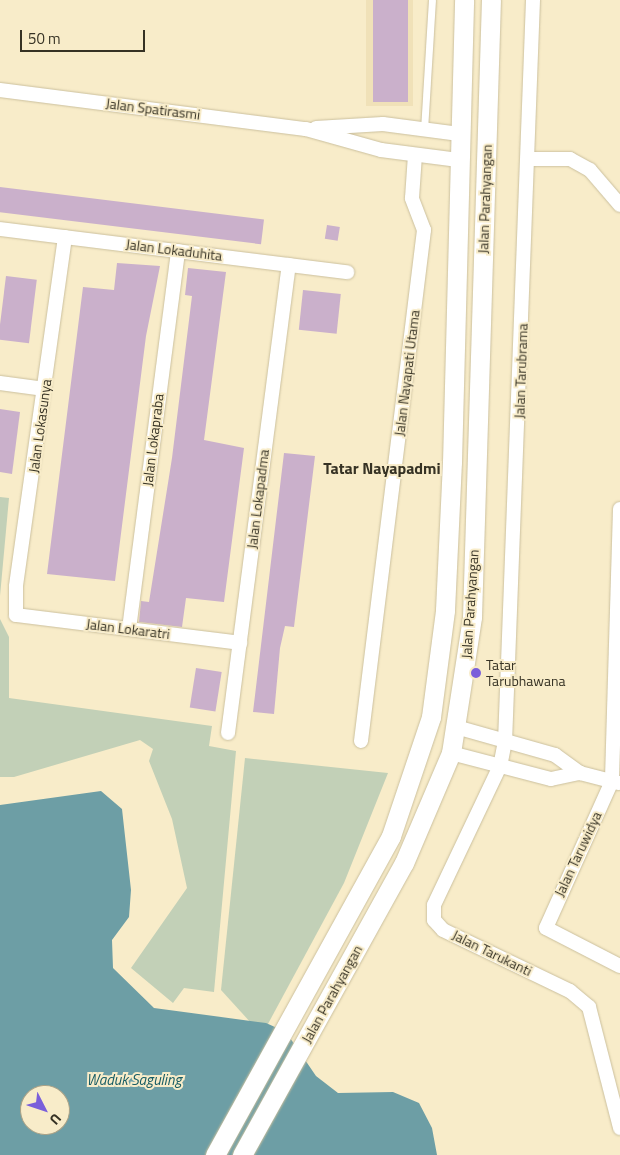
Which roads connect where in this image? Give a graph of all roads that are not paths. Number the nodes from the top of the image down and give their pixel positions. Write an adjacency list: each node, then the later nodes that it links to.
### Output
1 (432, 0): 7 (lane)
2 (464, 0): 8 (main road, Jalan Parahyangan)
3 (492, 0): 21 (main road, Jalan Parahyangan)
4 (533, 0): 10 (street, Jalan Tarubrama)
5 (0, 90): 6 (street, Jalan Spatirasmi)
6 (306, 129): 7 (street, Jalan Spatirasmi); 9 (street, Jalan Spatirasmi)
7 (424, 130): 8 (street, Jalan Spatirasmi)
8 (459, 134): 11 (main road, Jalan Parahyangan)
9 (415, 155): 11 (street, Jalan Spatirasmi); 29 (street, Jalan Nayapati Utama)
10 (528, 159): 12 (street); 30 (street, Jalan Tarubrama)
11 (458, 160): 20 (main road, Jalan Parahyangan)
12 (620, 205)
13 (0, 228): 14 (street, Jalan Lokaduhita)
14 (65, 237): 15 (street, Jalan Lokaduhita); 19 (street, Jalan Lokasunya)
15 (178, 251): 16 (street, Jalan Lokaduhita); 25 (street, Jalan Lokapraba)
16 (289, 265): 17 (street, Jalan Lokaduhita); 26 (street, Jalan Lokapadma)
17 (347, 272)
18 (0, 383): 19 (street)
19 (46, 389): 24 (street, Jalan Lokasunya)
20 (452, 462): 21 (main road); 37 (main road, Jalan Parahyangan)
21 (478, 462): 27 (main road, Jalan Parahyangan)
22 (620, 509): 23 (street)
23 (620, 517): 34 (street)
24 (16, 615): 25 (street, Jalan Lokaratri)
25 (129, 629): 26 (street, Jalan Lokaratri)
26 (240, 643): 28 (street, Jalan Lokapadma)
27 (456, 727): 30 (street); 31 (main road, Jalan Parahyangan)
28 (228, 733)
29 (361, 741)
30 (505, 741): 32 (street, Jalan Tarubrama); 33 (street)
31 (451, 753): 32 (street); 38 (main road, Jalan Parahyangan)
32 (500, 766): 33 (street); 36 (street, Jalan Tarukanti)
33 (580, 773): 34 (street)
34 (616, 782): 35 (street, Jalan Taruwidya)
35 (620, 966)
36 (620, 1128)
37 (215, 1155)
38 (242, 1155)

